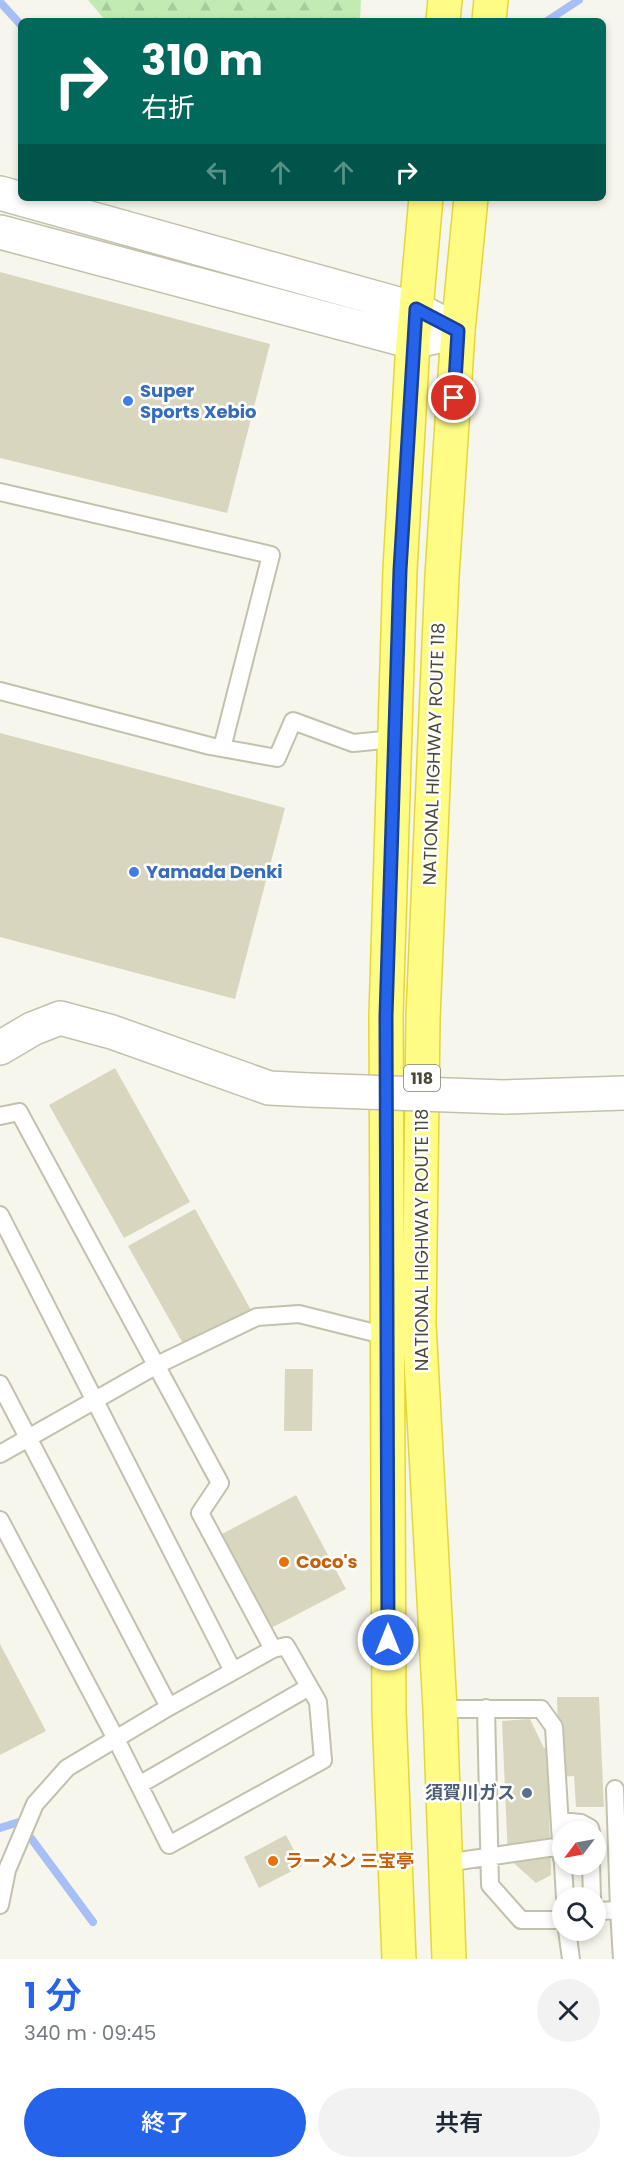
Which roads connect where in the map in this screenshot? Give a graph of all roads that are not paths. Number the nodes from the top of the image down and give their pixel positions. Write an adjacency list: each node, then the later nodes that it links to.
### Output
1 (445, 0): 3 (highway)
2 (491, 0): 4 (highway)
3 (443, 18)
4 (489, 18)
5 (0, 193): 6 (street)
6 (18, 198)
7 (29, 201): 11 (street)
8 (426, 201): 11 (highway, NATIONAL HIGHWAY ROUTE 118 / 118)
9 (471, 201): 12 (highway, NATIONAL HIGHWAY ROUTE 118 / 118)
10 (0, 232): 13 (street)
11 (416, 309): 12 (street); 13 (highway, NATIONAL HIGHWAY ROUTE 118 / 118)
12 (458, 331): 13 (street); 33 (highway, NATIONAL HIGHWAY ROUTE 118 / 118)
13 (413, 342): 16 (highway, NATIONAL HIGHWAY ROUTE 118 / 118)
14 (0, 492): 17 (lane)
15 (0, 692): 17 (lane)
16 (394, 739): 17 (lane); 22 (highway, NATIONAL HIGHWAY ROUTE 118 / 118)
17 (222, 748)
18 (0, 1048): 19 (street, bridge)
19 (624, 1093)
20 (0, 1116): 23 (lane)
21 (0, 1215): 25 (lane)
22 (387, 1336): 23 (lane); 47 (highway, NATIONAL HIGHWAY ROUTE 118 / 118)
23 (157, 1365): 25 (lane); 29 (lane)
24 (0, 1384): 26 (lane)
25 (96, 1400): 26 (lane); 30 (lane)
26 (27, 1438): 27 (lane); 32 (lane)
27 (0, 1454)
28 (0, 1520): 35 (lane)
29 (273, 1649): 30 (lane); 31 (lane)
30 (233, 1671): 32 (lane)
31 (309, 1687): 36 (lane); 36 (lane)
32 (169, 1707): 35 (lane)
33 (440, 1708): 34 (lane); 41 (highway, NATIONAL HIGHWAY ROUTE 118 / 118)
34 (486, 1708): 38 (lane); 40 (lane)
35 (116, 1739): 36 (lane); 42 (lane)
36 (139, 1785)
37 (615, 1789): 43 (lane)
38 (560, 1821)
39 (552, 1848): 40 (lane)
40 (489, 1857): 41 (lane); 45 (lane)
41 (445, 1863): 48 (highway, NATIONAL HIGHWAY ROUTE 118 / 118)
42 (0, 1905)
43 (619, 1910): 44 (lane); 50 (lane)
44 (606, 1911)
45 (552, 1920)
46 (568, 1941): 49 (lane)
47 (399, 1959)
48 (449, 1959)
49 (570, 1959)
50 (622, 1959)

